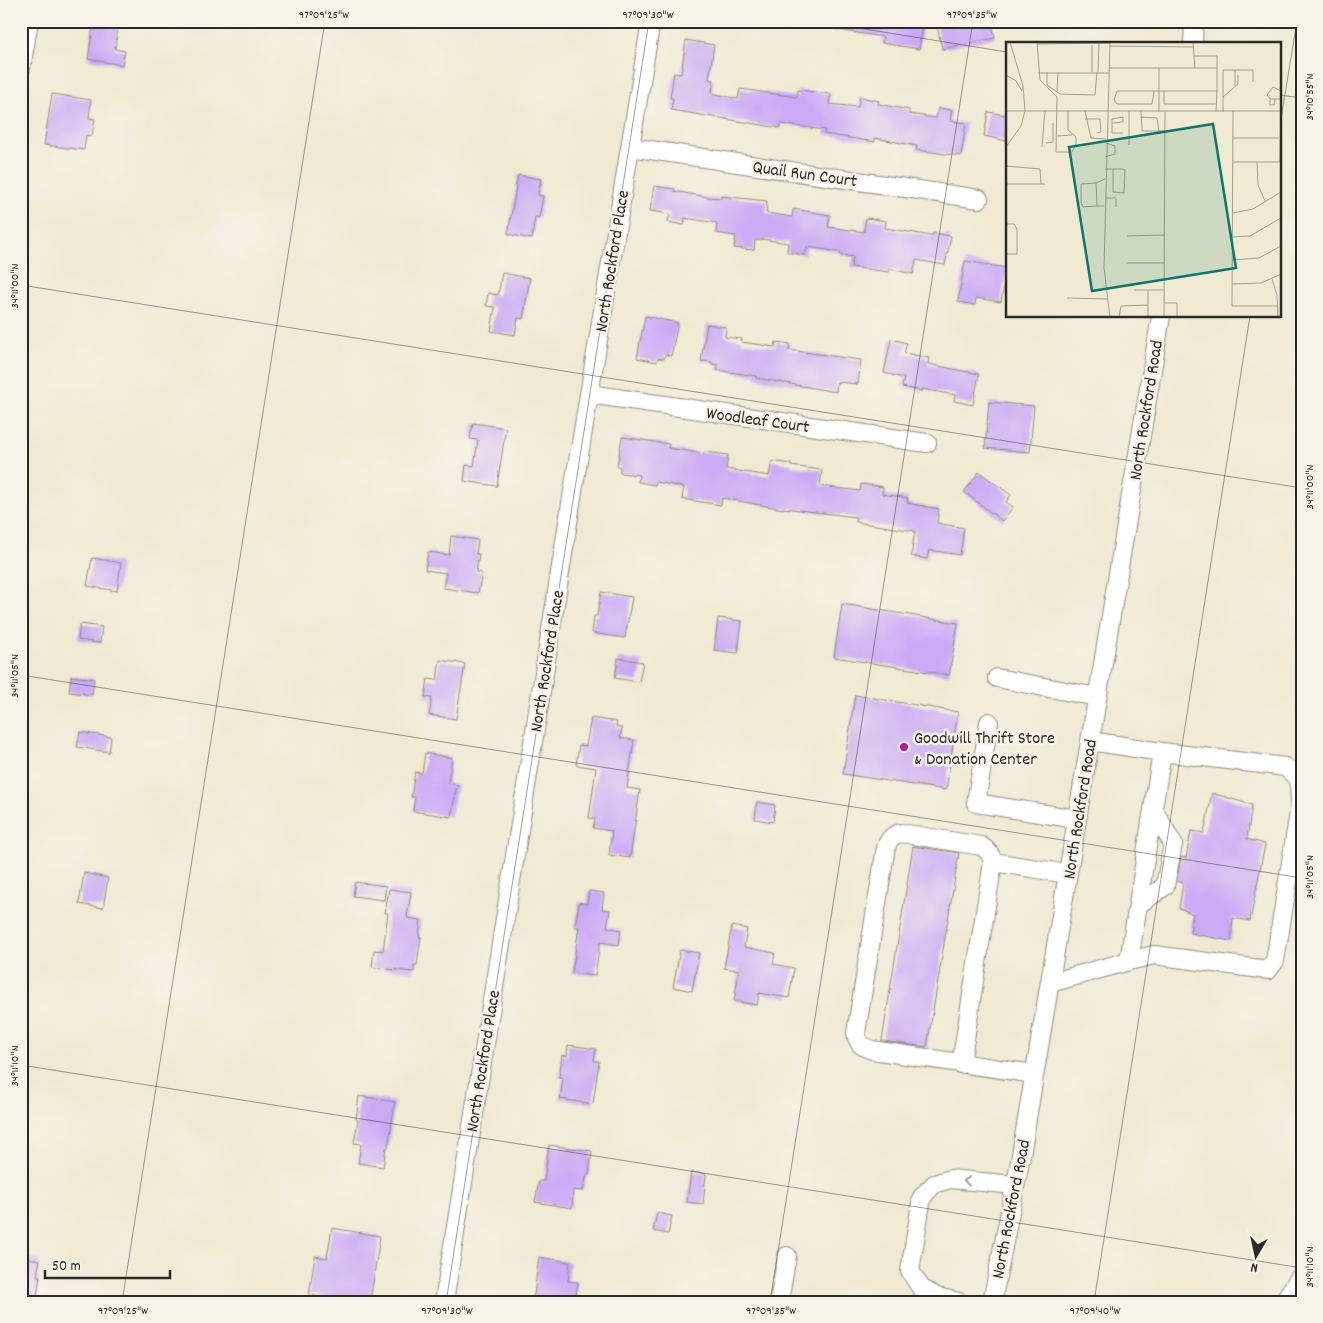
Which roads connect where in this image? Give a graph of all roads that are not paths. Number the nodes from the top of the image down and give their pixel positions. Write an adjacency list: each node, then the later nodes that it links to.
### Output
1 (29, 21): 5 (street)
2 (651, 21): 6 (street, North Rockford Place)
3 (1194, 21): 4 (street)
4 (1193, 42)
5 (21, 68)
6 (630, 147): 7 (street, Quail Run Court); 9 (street, North Rockford Place)
7 (980, 199)
8 (1161, 318): 12 (street, North Rockford Road)
9 (589, 394): 10 (street, Woodleaf Court); 28 (street, North Rockford Place)
10 (927, 443)
11 (997, 678): 12 (street)
12 (1097, 698): 14 (street, North Rockford Road)
13 (989, 722): 17 (street)
14 (1090, 741): 15 (street); 17 (street, North Rockford Road)
15 (1162, 752): 16 (street); 21 (street)
16 (1153, 809): 20 (street); 20 (street)
17 (1077, 819): 19 (street, North Rockford Road)
18 (992, 862): 19 (street); 23 (street); 23 (street)
19 (1068, 874): 22 (street, North Rockford Road)
20 (1138, 905): 21 (street)
21 (1129, 962): 22 (street)
22 (1050, 984): 24 (street, North Rockford Road)
23 (961, 1064): 24 (street)
24 (1034, 1074): 25 (street, North Rockford Road)
25 (1015, 1186): 30 (street, one-way to 30); 31 (street, North Rockford Road)
26 (787, 1256): 29 (street)
27 (1302, 1274): 32 (street)
28 (444, 1302)
29 (780, 1302)
30 (959, 1302)
31 (992, 1302)
32 (1283, 1302)

